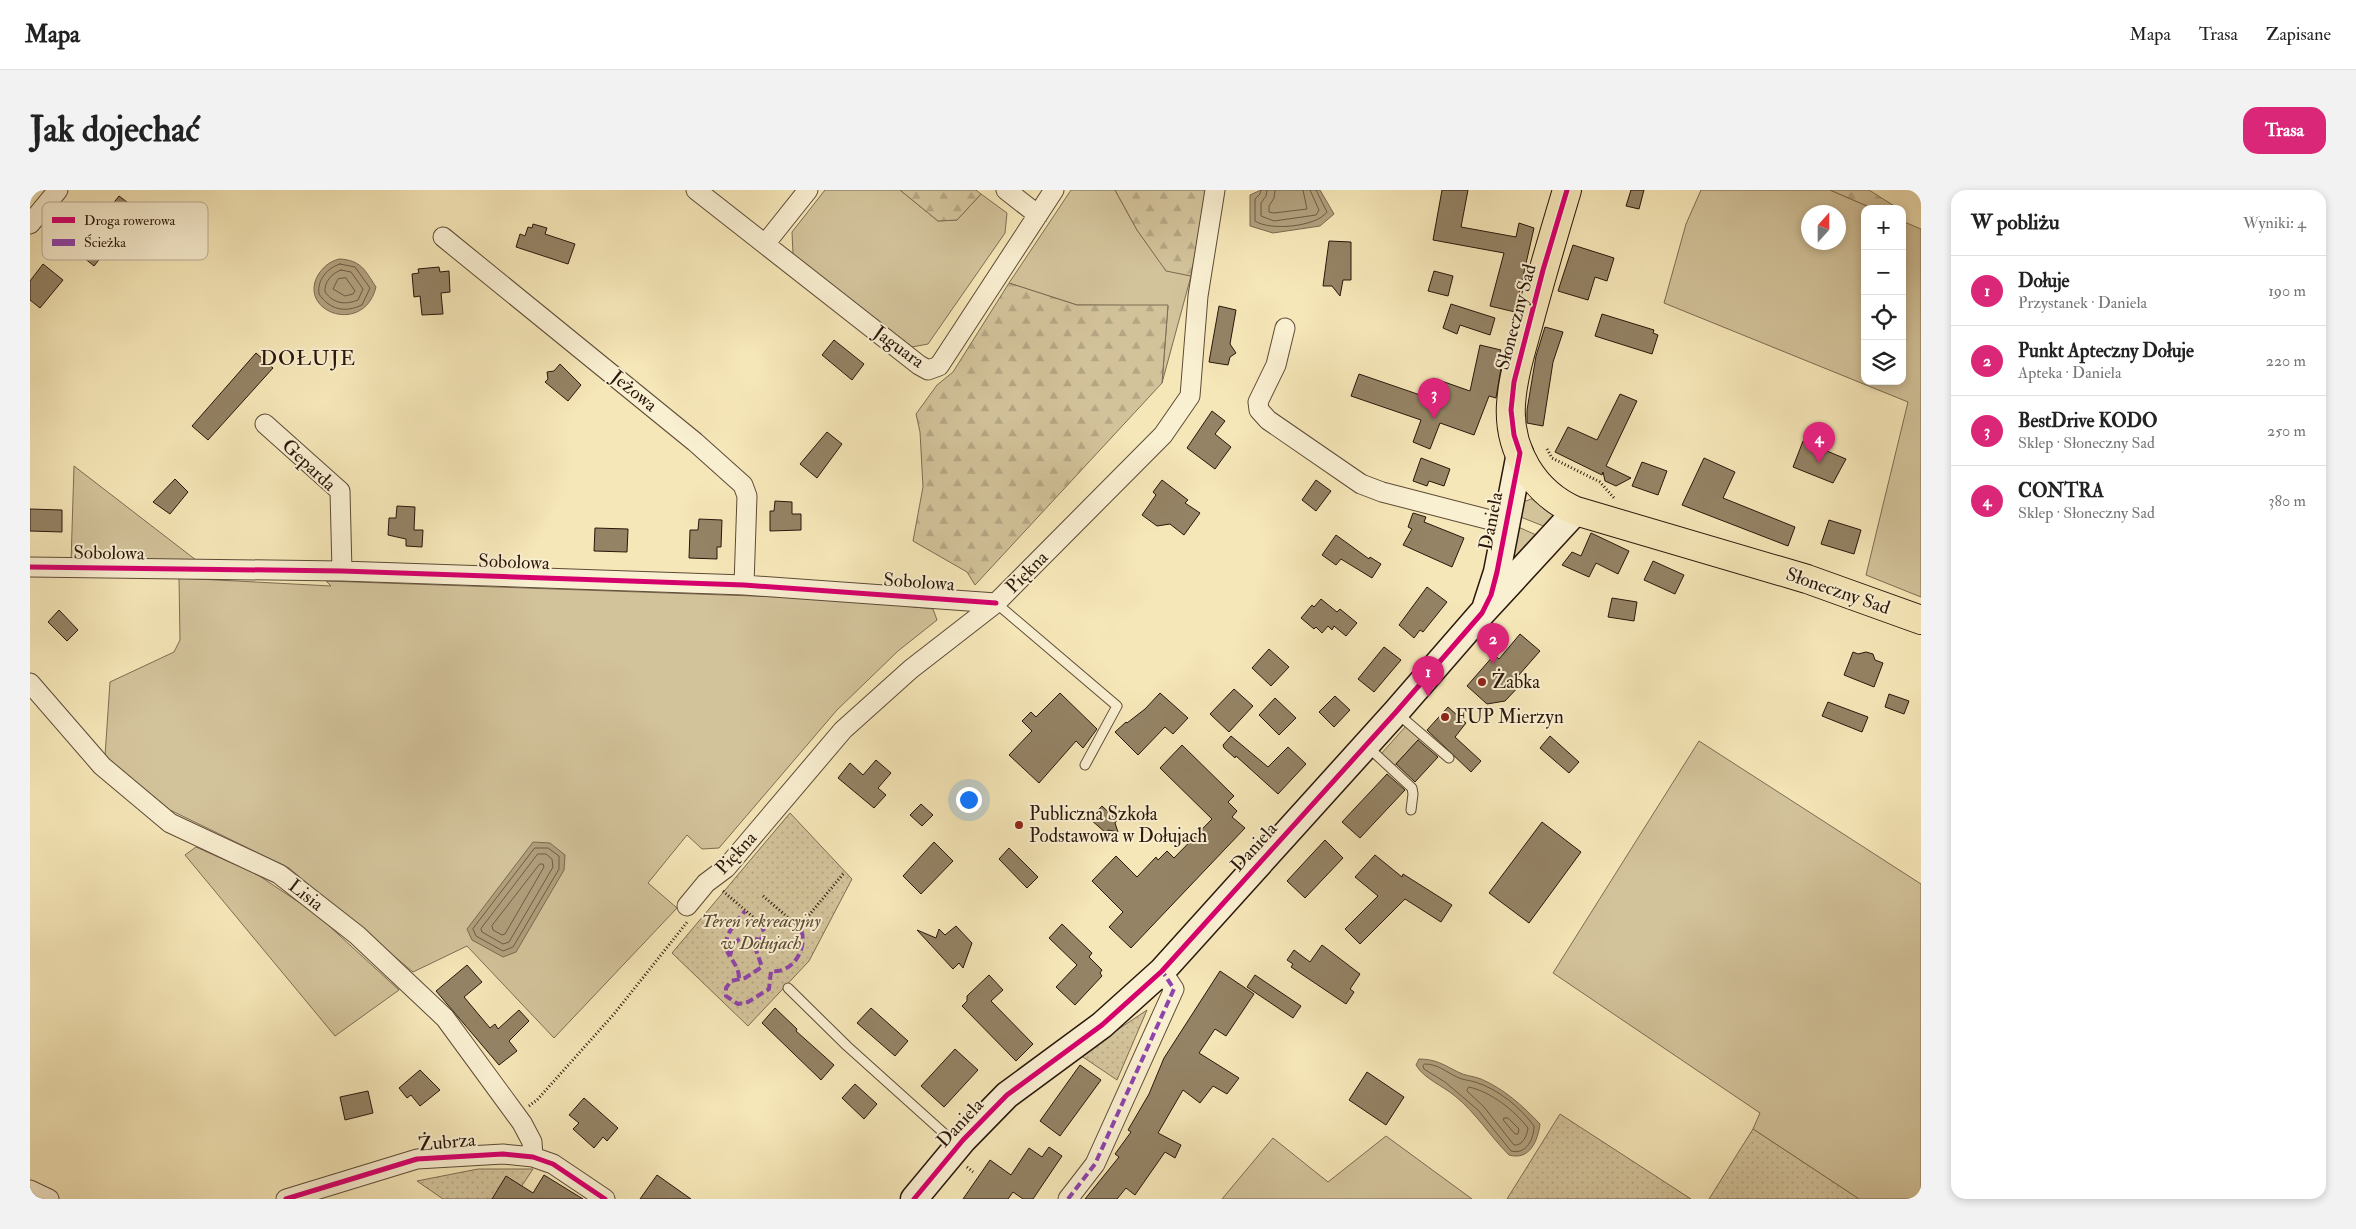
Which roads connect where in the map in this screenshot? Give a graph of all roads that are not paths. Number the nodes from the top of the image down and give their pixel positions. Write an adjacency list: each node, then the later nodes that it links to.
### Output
1 (58, 190): 8 (street)
2 (696, 190): 13 (street, Jaguara)
3 (808, 190): 13 (street)
4 (1006, 190): 10 (street)
5 (1054, 190): 10 (street, Jaguara)
6 (1214, 190): 22 (street, Piękna)
7 (1567, 190): 16 (main road, Słoneczny Sad)
8 (48, 202)
9 (42, 209): 11 (street)
10 (1038, 215): 13 (street, Jaguara)
11 (30, 224)
12 (443, 237): 21 (street, Jeżowa)
13 (765, 244)
14 (1285, 328): 18 (street, Daniela)
15 (265, 424): 20 (street, Geparda)
16 (1520, 453): 17 (main road, Słoneczny Sad); 18 (street, Daniela)
17 (1576, 511): 23 (street, Daniela); 24 (main road, Słoneczny Sad)
18 (1506, 524): 23 (street, Daniela)
19 (30, 567): 20 (street, Sobolowa)
20 (342, 571): 21 (street, Sobolowa)
21 (744, 585): 22 (street, Sobolowa)
22 (996, 603): 29 (lane); 31 (street, Piękna)
23 (1482, 613): 26 (street, Daniela)
24 (1921, 620)
25 (30, 684): 35 (street, Lisia)
26 (1396, 712): 27 (street, Daniela); 28 (lane)
27 (1366, 745): 30 (lane); 32 (street, Daniela)
28 (1449, 758)
29 (1084, 765)
30 (1411, 810)
31 (689, 912)
32 (1162, 971): 34 (street, Daniela); 39 (street)
33 (788, 988): 34 (lane)
34 (958, 1146): 38 (street, Daniela)
35 (533, 1157): 36 (street, Żubrza); 37 (street, Żubrza)
36 (286, 1199)
37 (605, 1199)
38 (914, 1199)
39 (1068, 1199)

